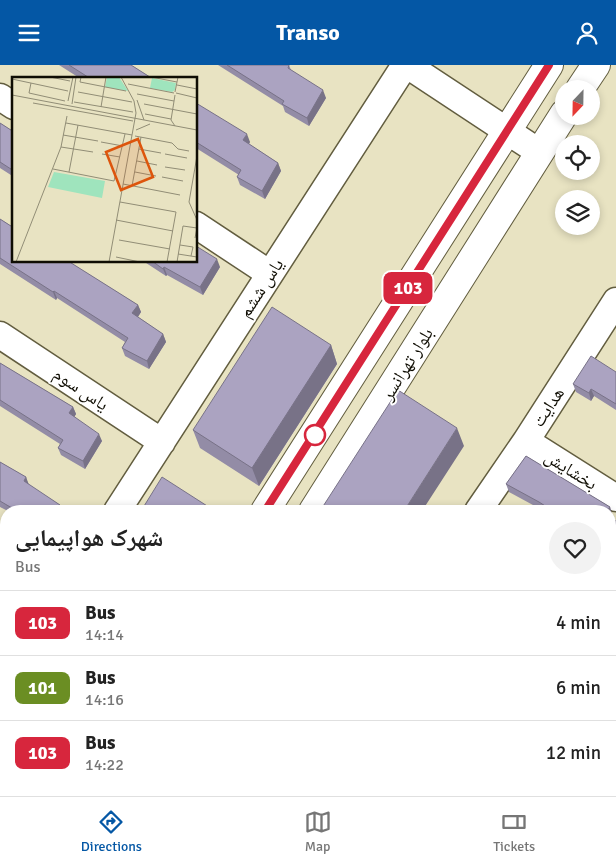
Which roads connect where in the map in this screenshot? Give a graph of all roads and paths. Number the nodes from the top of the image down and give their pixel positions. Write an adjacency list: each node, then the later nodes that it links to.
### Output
1 (406, 65): 8 (street); 11 (street, یاس ششم)
2 (549, 65): 8 (main road)
3 (596, 65): 4 (main road)
4 (586, 80)
5 (0, 97): 6 (street)
6 (12, 105)
7 (557, 125): 9 (main road, بلوار تهرانسر)
8 (507, 131): 9 (street); 18 (main road)
9 (539, 153): 19 (main road, بلوار تهرانسر)
10 (198, 226): 11 (street)
11 (270, 274): 15 (street, یاس ششم)
12 (616, 301): 14 (street, هدایت)
13 (0, 335): 15 (street, یاس سوم)
14 (526, 441): 16 (street, بخشایش); 20 (street, هدایت)
15 (162, 443): 17 (street, یاس ششم)
16 (616, 498)
17 (121, 505)
18 (269, 505)
19 (317, 505)
20 (482, 505)

